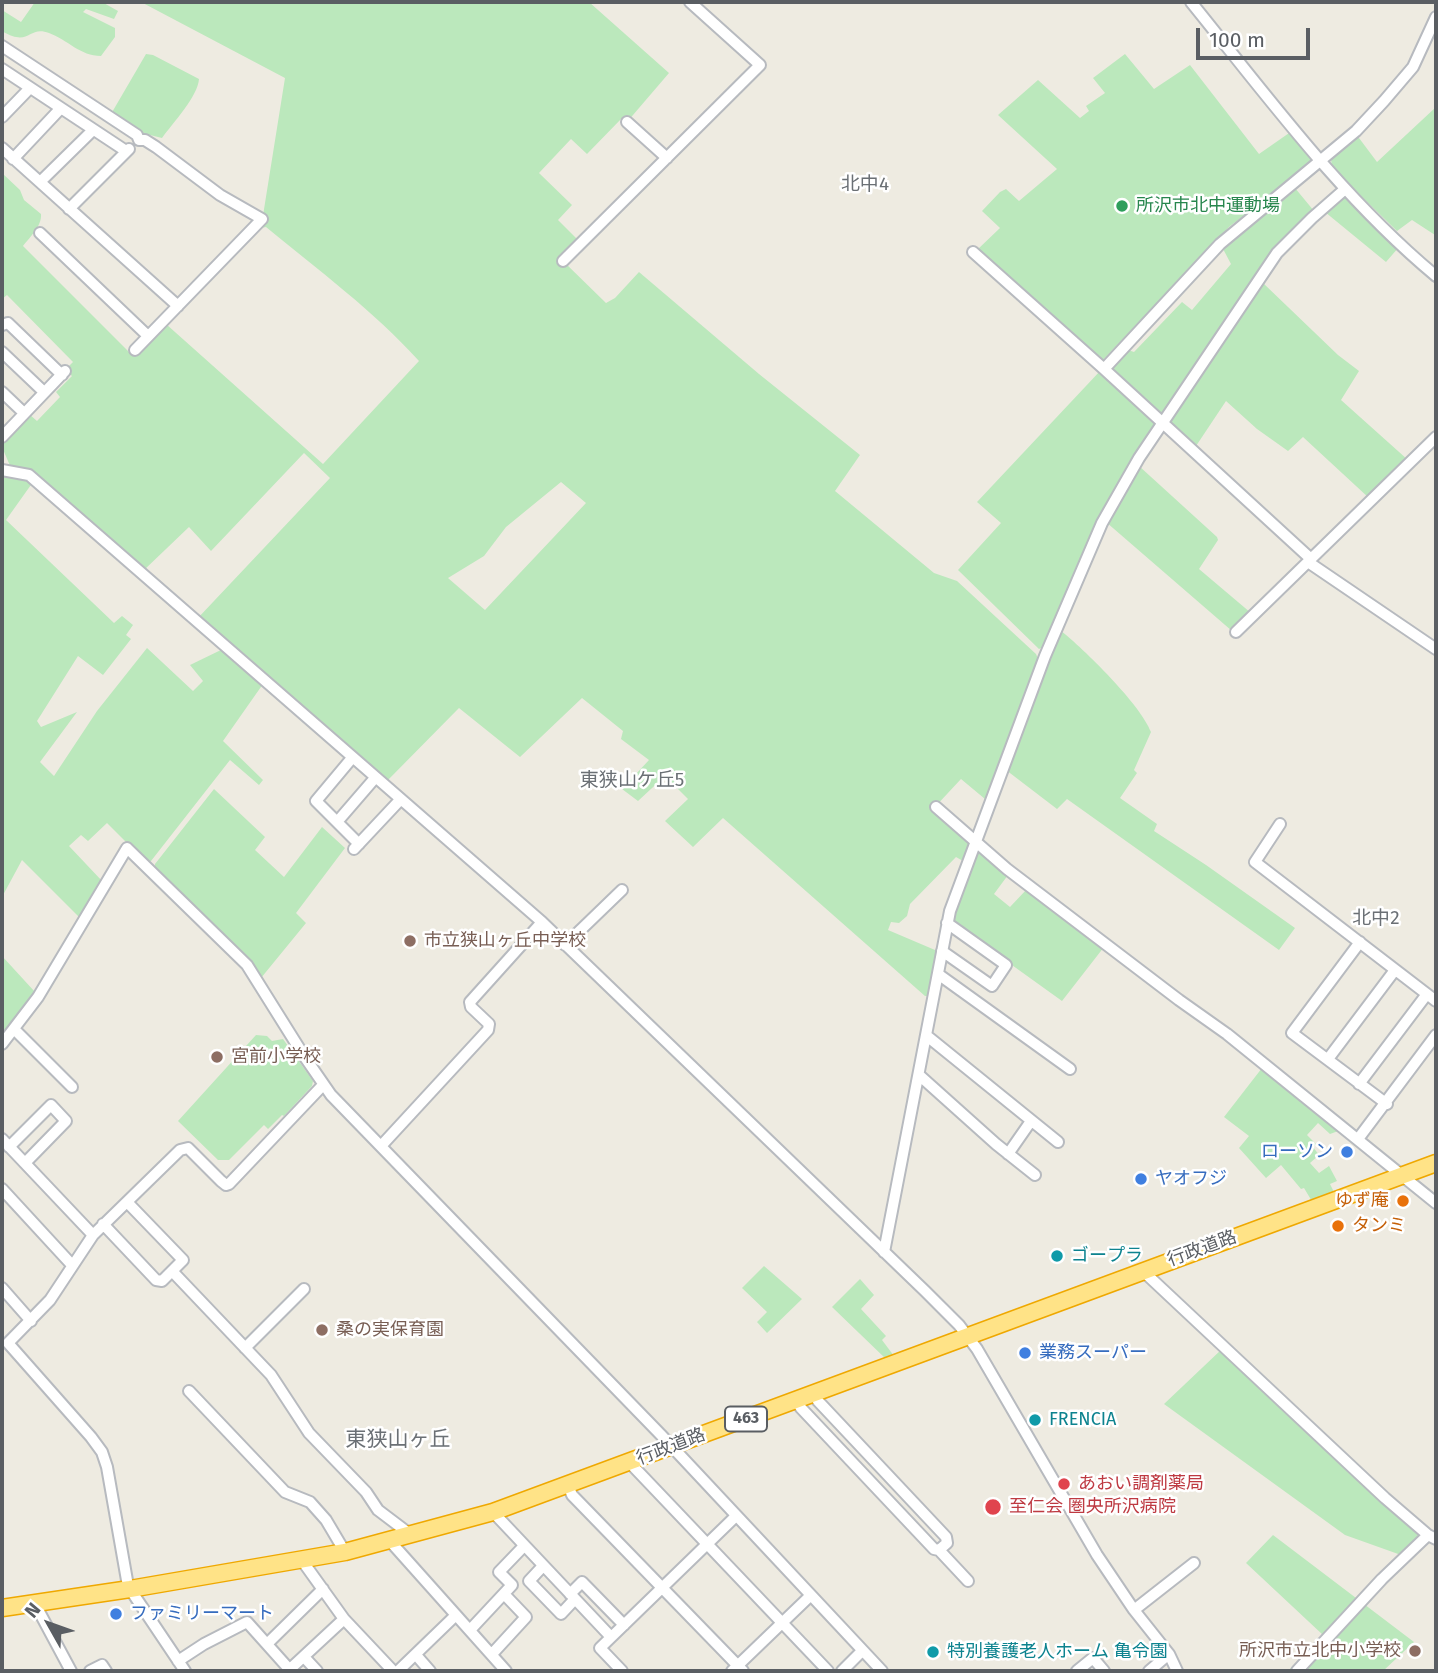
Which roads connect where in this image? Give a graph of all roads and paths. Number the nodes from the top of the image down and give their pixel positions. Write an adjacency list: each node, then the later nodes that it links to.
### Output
1 (690, 2): 4 (street)
2 (709, 2): 4 (street)
3 (1191, 2): 18 (street)
4 (700, 10): 16 (street)
5 (1436, 17): 18 (street)
6 (2, 46): 13 (street)
7 (2, 69): 8 (street)
8 (30, 88): 9 (street); 10 (street)
9 (61, 108): 12 (street); 17 (street)
10 (2, 117)
11 (627, 122): 16 (street)
12 (93, 130): 15 (street); 19 (street)
13 (139, 140): 15 (street); 26 (street)
14 (2, 148): 17 (street)
15 (126, 152): 21 (street)
16 (667, 158): 24 (street)
17 (13, 159): 19 (street)
18 (1320, 161): 20 (street); 31 (street)
19 (40, 182): 21 (street)
20 (1344, 190): 25 (street); 35 (street)
21 (69, 209): 26 (street)
22 (40, 233): 28 (street)
23 (973, 252): 31 (street)
24 (563, 261)
25 (1436, 276)
26 (178, 306): 28 (street)
27 (2, 325): 33 (street)
28 (148, 336): 29 (street)
29 (135, 350)
30 (2, 352): 33 (street)
31 (1104, 369): 35 (street)
32 (2, 392): 34 (street)
33 (44, 392): 34 (street)
34 (24, 413): 36 (street)
35 (1163, 424): 39 (street); 48 (street)
36 (3, 434)
37 (1436, 437): 39 (street)
38 (2, 470): 42 (street)
39 (1310, 561): 40 (street); 41 (street)
40 (1236, 632)
41 (1436, 649)
42 (352, 758): 43 (street); 46 (street)
43 (375, 778): 44 (street); 46 (street)
44 (400, 800): 46 (street); 50 (street)
45 (936, 807): 48 (street)
46 (337, 822)
47 (1280, 824): 52 (street)
48 (975, 841): 51 (street); 70 (street)
49 (622, 890): 53 (street)
50 (541, 922): 53 (street); 73 (street)
51 (947, 923): 54 (street); 54 (street)
52 (1360, 942): 55 (street); 62 (street)
53 (565, 945): 84 (street)
54 (942, 951): 56 (street)
55 (1395, 970): 57 (street); 62 (street)
56 (938, 974): 60 (street); 63 (street)
57 (1431, 997): 65 (street)
58 (14, 1029): 61 (street); 66 (street); 67 (street)
59 (1436, 1035): 68 (street)
60 (927, 1036): 64 (street); 69 (street)
61 (2, 1044)
62 (1328, 1059): 65 (street)
63 (1070, 1069)
64 (919, 1075): 74 (street); 84 (street)
65 (1359, 1084): 68 (street)
66 (323, 1085): 73 (street); 80 (street)
67 (72, 1087)
68 (1387, 1104): 70 (street)
69 (1031, 1121): 71 (street); 74 (street)
70 (1358, 1139): 78 (street)
71 (1058, 1142)
72 (5, 1143): 75 (street); 75 (street)
73 (381, 1146): 97 (street)
74 (1008, 1154): 77 (street)
75 (25, 1163): 83 (street)
76 (1436, 1163): 78 (highway, 行政道路 / 463)
77 (1035, 1175)
78 (1400, 1176): 81 (street); 86 (highway, 行政道路 / 463)
79 (2, 1189): 85 (street)
80 (127, 1202): 82 (street); 87 (street)
81 (1436, 1203)
82 (103, 1224): 83 (street); 87 (street)
83 (93, 1235): 85 (street)
84 (884, 1252): 91 (street)
85 (72, 1265): 90 (street)
86 (1143, 1271): 91 (highway, 行政道路 / 463); 103 (street)
87 (172, 1272): 93 (street)
88 (2, 1288): 90 (street)
89 (304, 1289): 93 (street)
90 (31, 1321): 92 (street)
91 (968, 1335): 95 (highway, 行政道路 / 463); 121 (street)
92 (5, 1345): 114 (street)
93 (245, 1348): 102 (street)
94 (190, 1391): 108 (street)
95 (814, 1394): 96 (highway, 行政道路 / 463); 107 (street)
96 (796, 1400): 97 (highway, 行政道路 / 463); 107 (street)
97 (671, 1447): 98 (highway, 行政道路 / 463); 101 (street)
98 (630, 1463): 99 (highway, 行政道路 / 463); 105 (street)
99 (568, 1485): 100 (highway, 行政道路 / 463); 113 (street)
100 (493, 1511): 102 (highway, 行政道路 / 463); 106 (street)
101 (736, 1516): 105 (street); 117 (street)
102 (411, 1535): 104 (highway, 行政道路 / 463)
103 (1432, 1537): 152 (street)
104 (389, 1540): 108 (highway, 行政道路 / 463); 122 (street)
105 (707, 1544): 113 (street); 124 (street)
106 (524, 1546): 111 (street); 116 (street)
107 (939, 1550): 112 (street)
108 (345, 1552): 109 (highway, 行政道路 / 463)
109 (301, 1559): 114 (highway, 行政道路 / 463); 115 (street)
110 (1194, 1563): 121 (street)
111 (543, 1566): 118 (street); 118 (street)
112 (968, 1581)
113 (662, 1588): 125 (street); 135 (street)
114 (130, 1589): 119 (highway, 行政道路 / 463); 134 (street)
115 (323, 1590): 123 (street); 128 (street)
116 (504, 1594): 126 (street); 130 (street)
117 (810, 1596): 124 (street); 129 (street)
118 (572, 1597): 125 (street); 127 (street)
119 (35, 1604): 120 (highway, 行政道路 / 463); 136 (street)
120 (2, 1608)
121 (1134, 1610): 131 (street)
122 (456, 1615): 126 (street); 132 (street)
123 (344, 1619): 133 (street); 141 (street)
124 (781, 1624): 135 (street); 145 (street)
125 (624, 1625): 127 (street)
126 (470, 1630): 130 (street)
127 (611, 1637): 144 (street)
128 (267, 1644): 134 (street); 139 (street)
129 (862, 1651): 146 (street); 147 (street)
130 (492, 1654): 143 (street)
131 (1169, 1654): 150 (street); 151 (street)
132 (416, 1655): 141 (street); 142 (street)
133 (304, 1657): 139 (street); 140 (street)
134 (182, 1668)
135 (737, 1669)
136 (71, 1671)
137 (90, 1671): 138 (street)
138 (106, 1671)
139 (289, 1671)
140 (317, 1671)
141 (396, 1671)
142 (430, 1671)
143 (506, 1671)
144 (622, 1671)
145 (828, 1671)
146 (842, 1671)
147 (882, 1671)
148 (1077, 1671): 149 (street)
149 (1104, 1671)
150 (1149, 1671)
151 (1177, 1671)
152 (1297, 1671)

